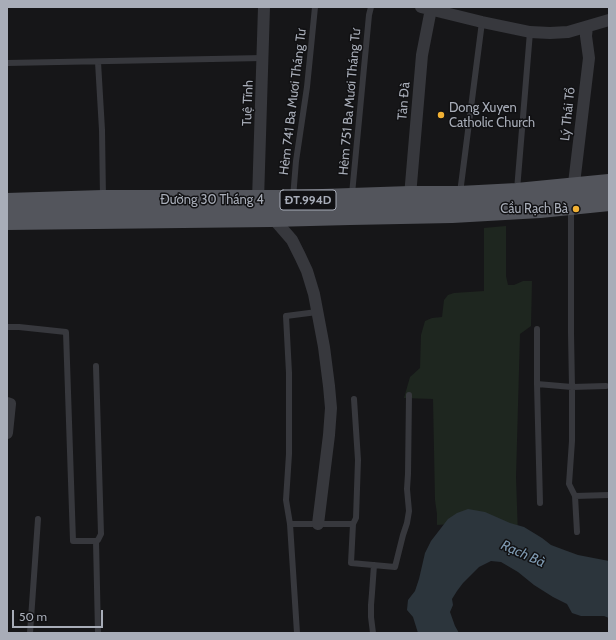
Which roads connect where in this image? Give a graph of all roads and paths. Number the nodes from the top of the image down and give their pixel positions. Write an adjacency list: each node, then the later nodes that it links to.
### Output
1 (264, 7): 9 (street, Tuệ Tĩnh)
2 (315, 7): 22 (lane, Hẻm 741 Ba Mươi Tháng Tư)
3 (371, 7): 17 (lane, Hẻm 751 Ba Mươi Tháng Tư)
4 (426, 8): 6 (street); 14 (street, Tản Đà)
5 (609, 20): 7 (street)
6 (482, 22): 8 (street); 15 (lane)
7 (587, 26): 8 (street); 16 (street, Lý Thái Tổ)
8 (530, 32): 13 (lane)
9 (263, 58): 10 (lane); 23 (street, Tuệ Tĩnh)
10 (98, 62): 11 (lane); 18 (lane)
11 (7, 63)
12 (609, 184): 16 (main road, Đường 30 Tháng 4 / ĐT.994D)
13 (517, 193): 15 (main road, Đường 30 Tháng 4 / ĐT.994D); 16 (main road, Đường 30 Tháng 4 / ĐT.994D)
14 (410, 196): 17 (main road, Đường 30 Tháng 4 / ĐT.994D); 21 (main road, Đường 30 Tháng 4 / ĐT.994D)
15 (460, 196): 21 (main road, Đường 30 Tháng 4 / ĐT.994D)
16 (572, 196): 19 (main road, Đường 30 Tháng 4 / ĐT.994D); 21 (main road, Đường 30 Tháng 4 / ĐT.994D); 31 (lane)
17 (352, 199): 22 (main road, Đường 30 Tháng 4 / ĐT.994D)
18 (103, 200): 20 (main road, Đường 30 Tháng 4 / ĐT.994D); 23 (main road, Đường 30 Tháng 4 / ĐT.994D)
19 (609, 201)
20 (7, 203)
21 (437, 205): 22 (main road, Đường 30 Tháng 4 / ĐT.994D)
22 (293, 208): 23 (main road, Đường 30 Tháng 4 / ĐT.994D)
23 (263, 211): 24 (main road, Đường 30 Tháng 4 / ĐT.994D); 25 (street)
24 (7, 220)
25 (317, 312): 40 (lane); 41 (street)
26 (7, 327): 44 (lane)
27 (537, 329): 29 (lane)
28 (96, 366): 44 (lane)
29 (537, 384): 31 (lane); 38 (lane)
30 (606, 386): 31 (lane)
31 (572, 387): 37 (lane)
32 (409, 395): 45 (lane)
33 (354, 399): 42 (lane)
34 (7, 403): 35 (street)
35 (7, 433)
36 (609, 495): 37 (lane)
37 (575, 496): 43 (lane)
38 (540, 503)
39 (38, 519): 46 (lane)
40 (290, 524): 41 (lane); 48 (lane)
41 (318, 524): 42 (lane)
42 (354, 524): 45 (lane)
43 (577, 532)
44 (96, 541): 47 (lane)
45 (374, 565): 49 (lane)
46 (30, 633)
47 (98, 633)
48 (297, 633)
49 (373, 633)

